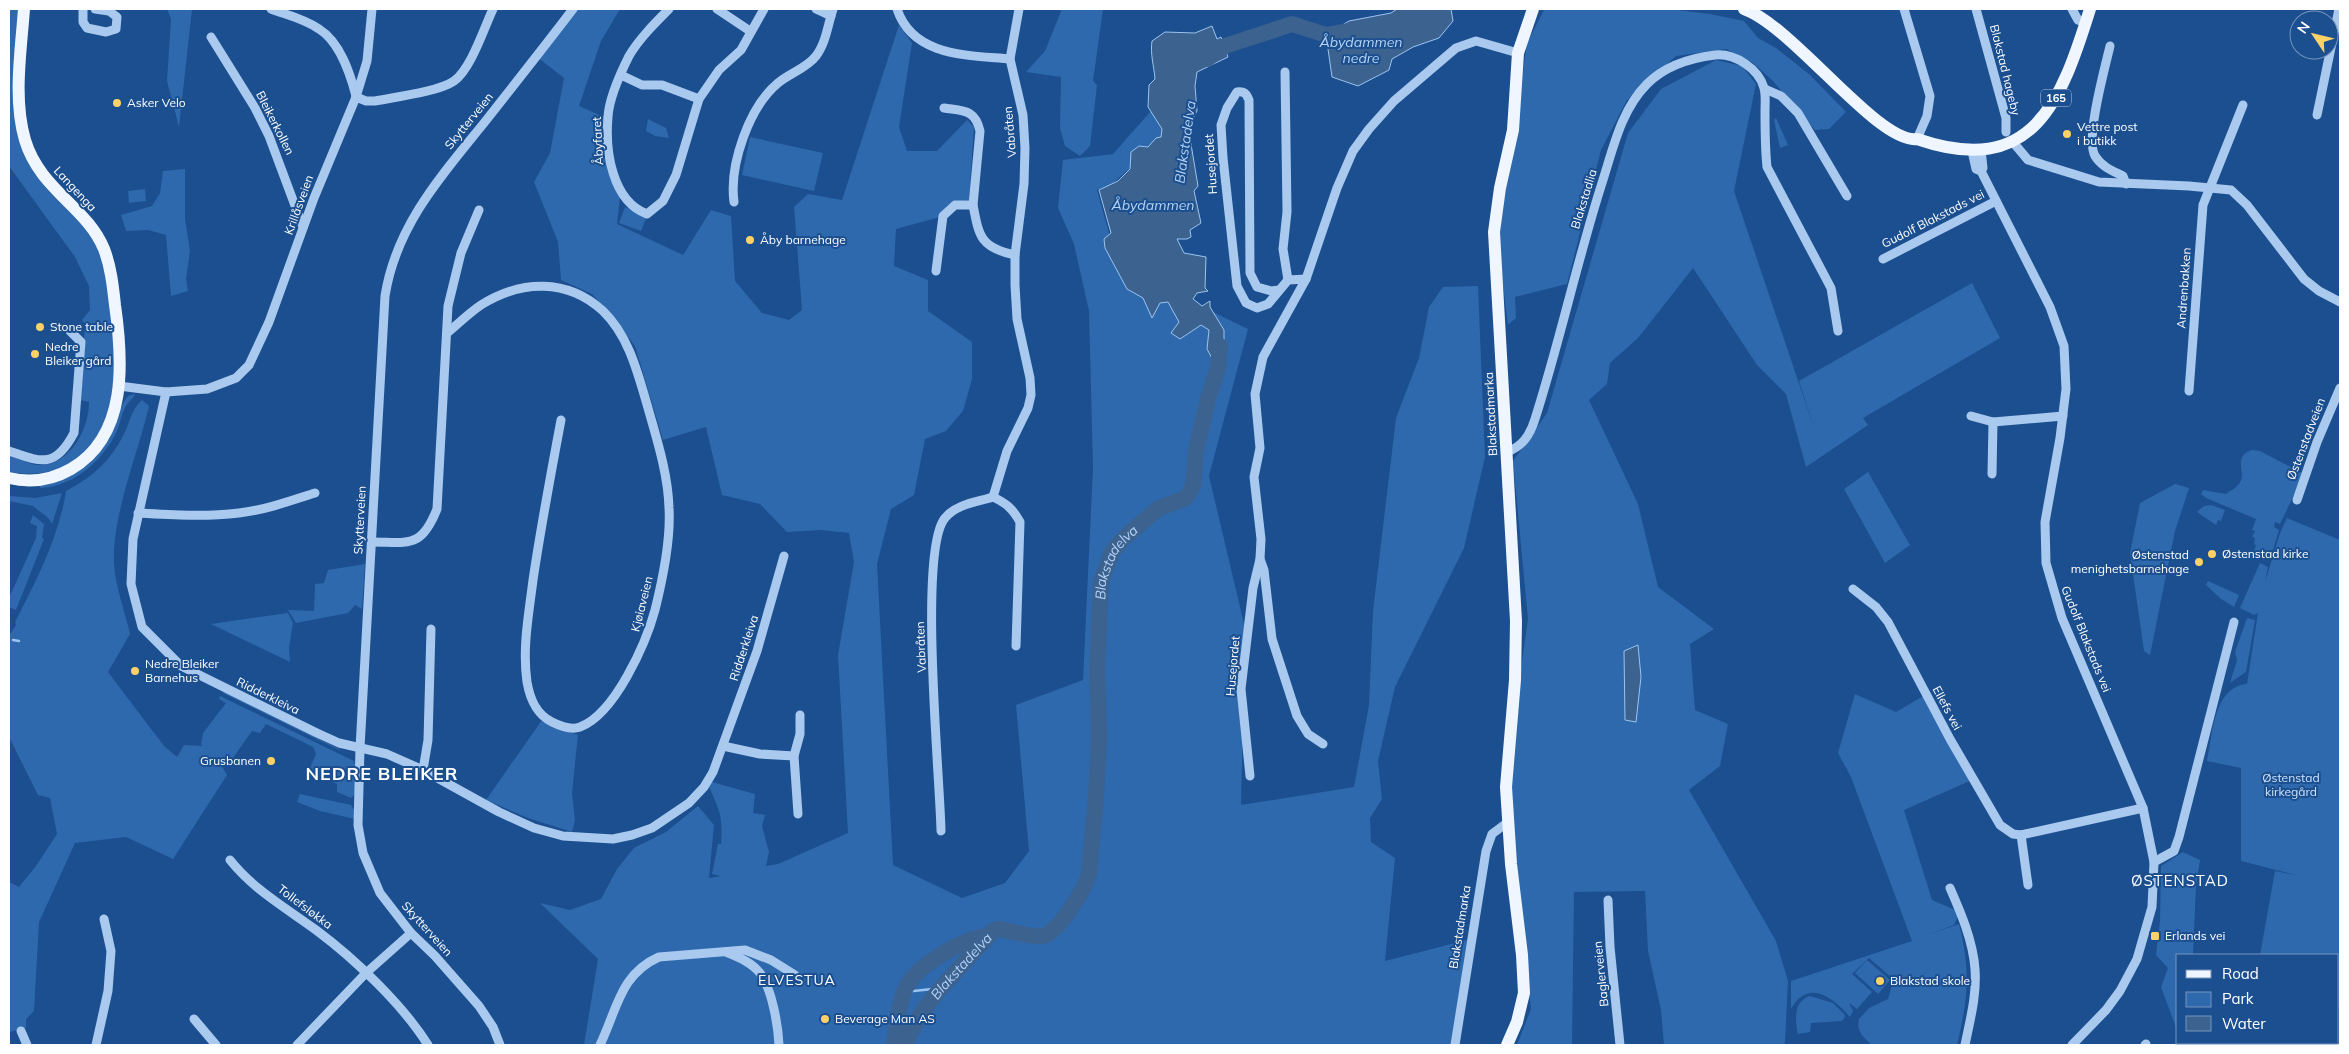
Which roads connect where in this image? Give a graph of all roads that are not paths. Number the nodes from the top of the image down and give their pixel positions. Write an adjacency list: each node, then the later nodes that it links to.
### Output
1 (24, 9): 57 (main road, Langenga)
2 (83, 9): 3 (street)
3 (95, 9)
4 (271, 9): 31 (street)
5 (372, 9): 31 (street, Krillåsveien)
6 (493, 9): 31 (street)
7 (573, 9): 73 (street, Skytterveien)
8 (669, 9): 29 (street, Åbyfaret)
9 (717, 9): 23 (street)
10 (764, 9): 23 (street, Åbyfaret)
11 (816, 9): 21 (street)
12 (897, 9): 27 (street)
13 (1019, 9): 27 (street, Vabråten)
14 (1533, 9): 26 (main road, Blakstadmarka)
15 (1744, 9): 37 (main road, 165)
16 (1904, 9): 37 (street)
17 (2072, 9): 22 (street)
18 (2090, 9): 22 (main road, 165)
19 (2340, 9): 35 (street)
20 (1980, 10): 36 (street, Blakstad hageby)
21 (832, 12): 43 (street)
22 (2086, 23): 36 (main road, 165)
23 (750, 31): 32 (street, Åbyfaret)
24 (211, 37): 46 (street, Bleikerkollen)
25 (2110, 46): 39 (street)
26 (1518, 54): 50 (street, Husejordet); 66 (main road, Blakstadmarka)
27 (1010, 59): 47 (street, Vabråten)
28 (1285, 72): 51 (street)
29 (621, 74): 32 (street); 32 (street, Åbyfaret)
30 (1765, 89): 41 (street, Blakstadlia); 54 (street); 66 (street, Blakstadlia)
31 (356, 96): 46 (street, Krillåsveien)
32 (699, 99)
33 (2243, 105): 40 (street, Andrenbakken)
34 (944, 108): 44 (street)
35 (2317, 115)
36 (2009, 137): 38 (main road, 165); 39 (street)
37 (1917, 139): 38 (main road, 165)
38 (1977, 150): 42 (street, Gudolf Blakstads vei)
39 (2126, 184): 40 (street)
40 (2209, 187): 53 (street); 59 (street, Andrenbakken)
41 (1847, 196)
42 (1996, 201): 48 (street, Gudolf Blakstads vei); 62 (street, Gudolf Blakstads vei)
43 (734, 202)
44 (973, 205): 47 (street); 49 (street)
45 (479, 210): 56 (street)
46 (304, 227): 60 (street, Krillåsveien)
47 (1015, 255): 70 (street, Vabråten)
48 (1883, 259)
49 (936, 271)
50 (1306, 279): 51 (street); 75 (street, Husejordet)
51 (1288, 280): 52 (street, Husejordet)
52 (1280, 290): 52 (street, Husejordet)
53 (2340, 302)
54 (1838, 331)
55 (70, 332): 65 (street)
56 (447, 333): 63 (street, Kjøiaveien); 73 (street)
57 (119, 386): 60 (street, Krillåsveien); 68 (main road, Langenga)
58 (2340, 388): 71 (street, Østenstadveien)
59 (2189, 391)
60 (166, 392): 72 (street, Ridderkleiva)
61 (1971, 416): 64 (street)
62 (2064, 416): 64 (street); 87 (street, Gudolf Blakstads vei)
63 (561, 420)
64 (1993, 422): 67 (street)
65 (9, 451)
66 (1507, 452): 89 (main road, Blakstadmarka)
67 (1992, 474)
68 (9, 478)
69 (315, 492): 72 (street)
70 (993, 497): 79 (street); 90 (street, Vabråten)
71 (2297, 500)
72 (138, 513): 83 (street, Ridderkleiva)
73 (372, 542): 83 (street, Skytterveien)
74 (784, 556): 82 (street, Ridderkleiva)
75 (1260, 559): 81 (street, Husejordet); 86 (street, Husejordet)
76 (1853, 589): 91 (street, Ellefs vei)
77 (2234, 622): 93 (street)
78 (431, 629): 85 (street)
79 (1016, 646)
80 (800, 715): 84 (street)
81 (1323, 744)
82 (723, 746): 84 (street); 85 (street, Ridderkleiva)
83 (360, 748): 85 (street, Ridderkleiva); 98 (street, Skytterveien)
84 (794, 756): 88 (street)
85 (422, 770)
86 (1250, 776)
87 (2143, 808): 91 (street); 93 (street, Gudolf Blakstads vei)
88 (798, 814)
89 (1508, 822): 112 (street, Blakstadmarka); 113 (main road, Blakstadmarka)
90 (940, 830)
91 (2021, 835): 94 (street)
92 (230, 860): 100 (street, Tollefsløkka)
93 (2154, 862): 116 (street, Gudolf Blakstads vei)
94 (2028, 885)
95 (1950, 888): 115 (street)
96 (1608, 900): 114 (street, Baglerveien)
97 (104, 919): 105 (street)
98 (411, 932): 100 (street); 109 (street, Skytterveien)
99 (724, 951): 101 (street); 110 (street); 111 (street)
100 (366, 973): 107 (street); 108 (street, Tollefsløkka)
101 (795, 975)
102 (194, 1019): 106 (street)
103 (20, 1031): 104 (street)
104 (27, 1045)
105 (96, 1045)
106 (216, 1045)
107 (297, 1045)
108 (428, 1045)
109 (500, 1045)
110 (600, 1045)
111 (779, 1045)
112 (1455, 1045)
113 (1507, 1045)
114 (1620, 1045)
115 (1965, 1045)
116 (2072, 1045)

